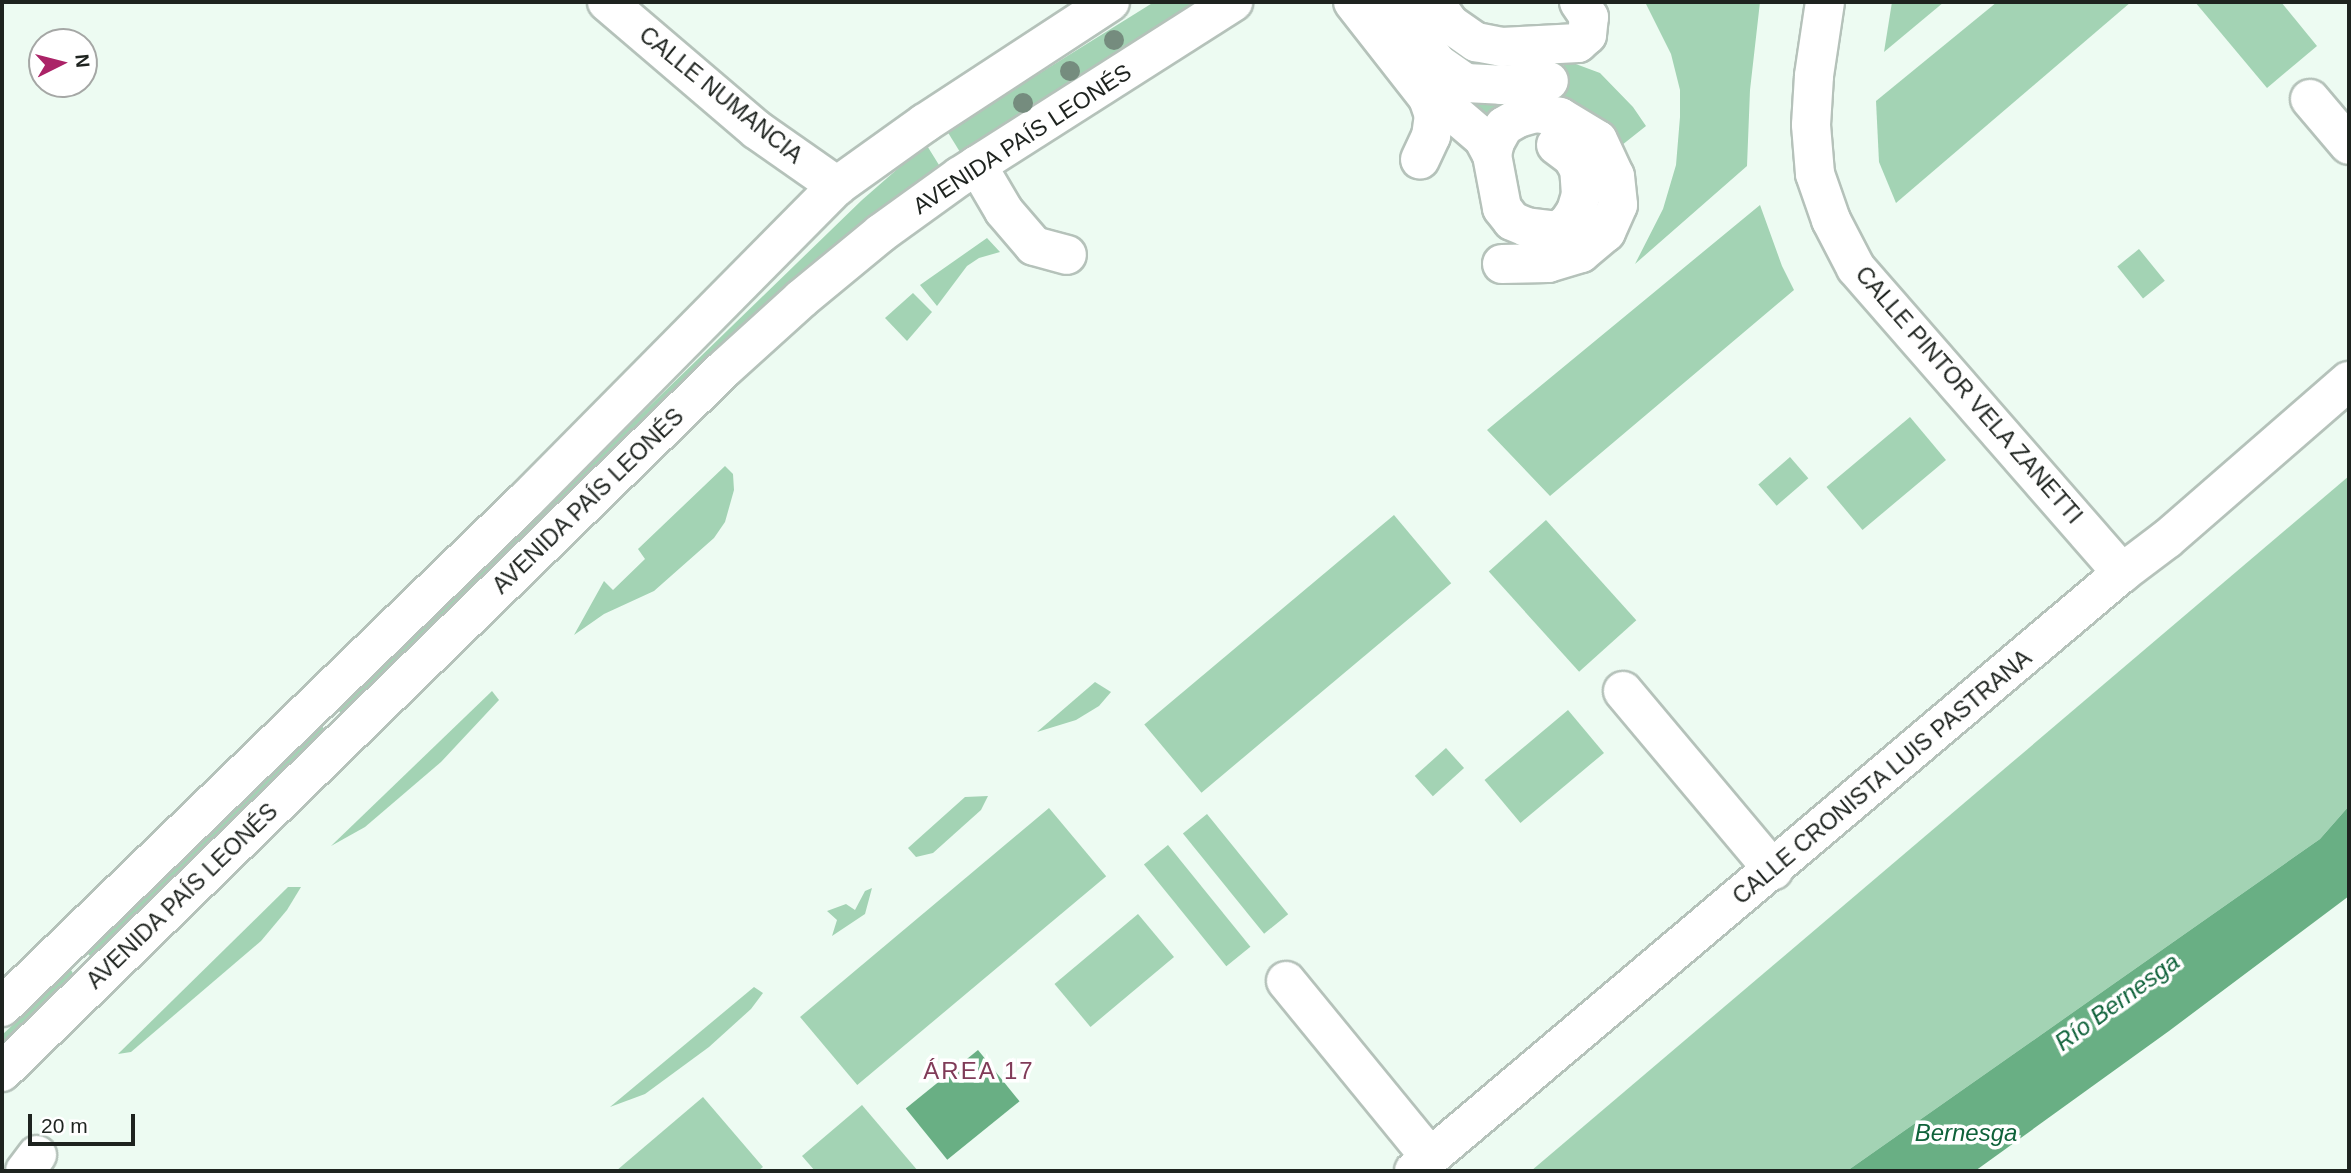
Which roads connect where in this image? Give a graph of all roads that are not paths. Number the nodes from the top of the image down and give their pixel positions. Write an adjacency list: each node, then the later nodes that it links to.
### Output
1 (607, 2): 17 (street, CALLE NUMANCIA)
2 (1110, 2): 17 (street, AVENIDA PAÍS LEONÉS)
3 (1233, 2): 16 (street, AVENIDA PAÍS LEONÉS)
4 (1353, 2): 10 (street)
5 (1393, 2): 9 (street)
6 (1434, 2): 7 (street)
7 (1579, 2)
8 (1825, 2): 21 (street, CALLE PINTOR VELA ZANETTI)
9 (1549, 81)
10 (1428, 99): 14 (street); 15 (street)
11 (2311, 99): 13 (street)
12 (1556, 145): 14 (street)
13 (2349, 145)
14 (1492, 155): 19 (street)
15 (1420, 160)
16 (977, 165): 18 (street); 26 (street, AVENIDA PAÍS LEONÉS)
17 (837, 186): 25 (street, AVENIDA PAÍS LEONÉS)
18 (1067, 255)
19 (1502, 264)
20 (2349, 381): 21 (street, CALLE CRONISTA LUIS PASTRANA)
21 (2122, 573): 23 (street, CALLE CRONISTA LUIS PASTRANA)
22 (1623, 691): 23 (street)
23 (1773, 870): 27 (street, CALLE CRONISTA LUIS PASTRANA)
24 (1286, 981): 27 (street)
25 (2, 1007)
26 (2, 1072)
27 (1422, 1164)

